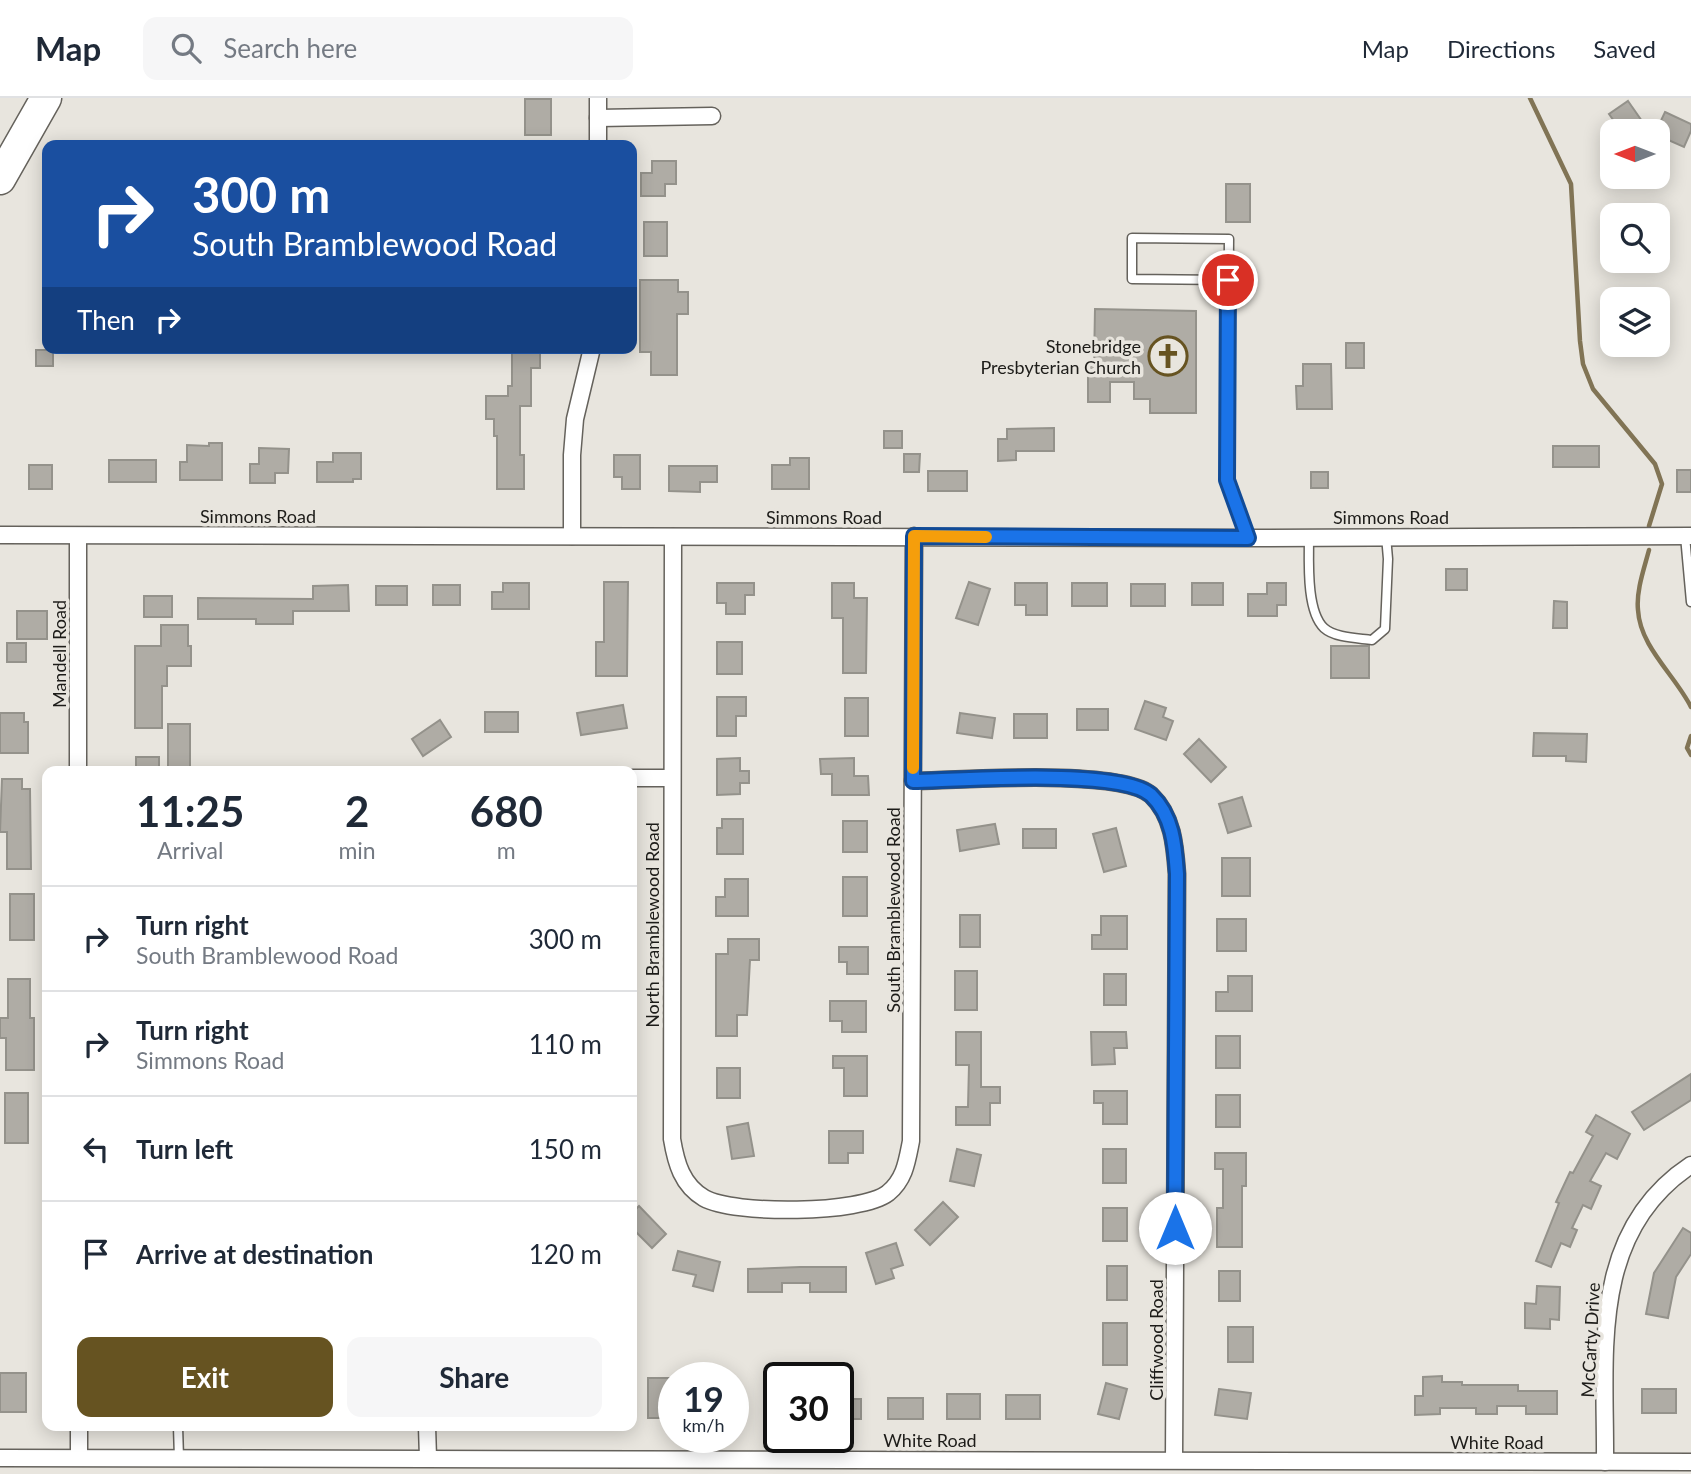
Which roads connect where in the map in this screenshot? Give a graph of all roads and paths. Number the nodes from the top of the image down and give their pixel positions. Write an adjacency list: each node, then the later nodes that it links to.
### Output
1 (46, 98): 6 (highway)
2 (598, 98): 4 (street)
3 (712, 116): 4 (street)
4 (598, 118): 5 (street)
5 (598, 140)
6 (0, 180)
7 (1228, 280): 7 (lane); 17 (lane)
8 (591, 354): 11 (street)
9 (0, 535): 10 (street, Simmons Road)
10 (78, 536): 11 (street, Simmons Road); 19 (street, Mandell Road)
11 (572, 536): 16 (street, Simmons Road)
12 (914, 536): 16 (street, Simmons Road); 17 (street, Simmons Road); 22 (street, South Bramblewood Road)
13 (1308, 536): 14 (street, Simmons Road); 14 (lane); 17 (street, Simmons Road)
14 (1386, 536): 15 (street, Simmons Road)
15 (1688, 536): 18 (lane)
16 (673, 537): 21 (street, North Bramblewood Road)
17 (1248, 538)
18 (1691, 602)
19 (78, 766)
20 (637, 778): 21 (street)
21 (672, 778): 24 (street, North Bramblewood Road)
22 (913, 781): 24 (street, South Bramblewood Road); 32 (street, Cliffwood Road)
23 (1691, 1165): 33 (street, McCarty Drive)
24 (807, 1208)
25 (79, 1431): 28 (street)
26 (178, 1431): 30 (lane)
27 (427, 1431): 31 (street)
28 (79, 1457): 29 (street, White Road); 30 (street, White Road)
29 (0, 1458)
30 (179, 1458): 31 (street, White Road)
31 (428, 1458): 35 (street, White Road)
32 (1174, 1460): 33 (street, White Road); 35 (street, White Road)
33 (1605, 1462): 34 (street, White Road)
34 (1691, 1462)
35 (729, 1466)

